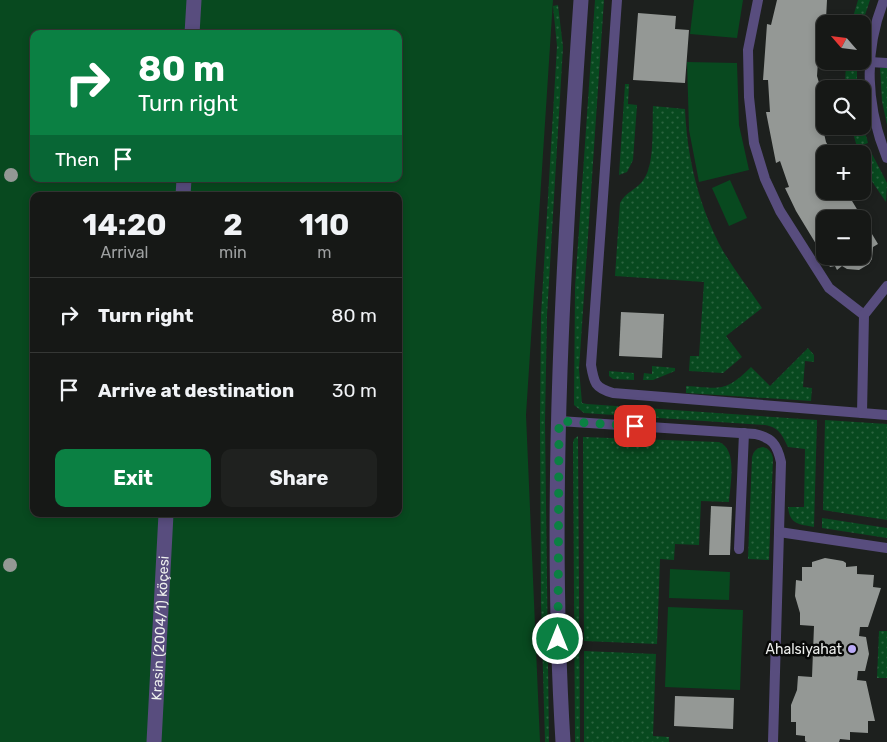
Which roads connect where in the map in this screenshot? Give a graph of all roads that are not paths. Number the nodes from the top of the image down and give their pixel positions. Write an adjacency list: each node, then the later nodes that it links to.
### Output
1 (194, 0): 6 (street)
2 (581, 0): 16 (street)
3 (617, 0): 14 (lane)
4 (758, 0): 13 (lane)
5 (884, 0): 7 (lane)
6 (192, 30)
7 (871, 49)
8 (871, 62): 9 (lane)
9 (887, 63)
10 (869, 70): 11 (lane)
11 (887, 158)
12 (887, 286): 13 (lane)
13 (864, 316): 14 (lane)
14 (862, 413): 15 (lane)
15 (887, 415)
16 (559, 421): 17 (lane); 23 (street)
17 (744, 432): 19 (lane); 21 (lane)
18 (166, 517): 22 (street, Krasin (2004/1) köçesi)
19 (779, 532): 20 (lane); 24 (lane)
20 (887, 548)
21 (739, 549)
22 (154, 742)
23 (562, 742)
24 (773, 742)

